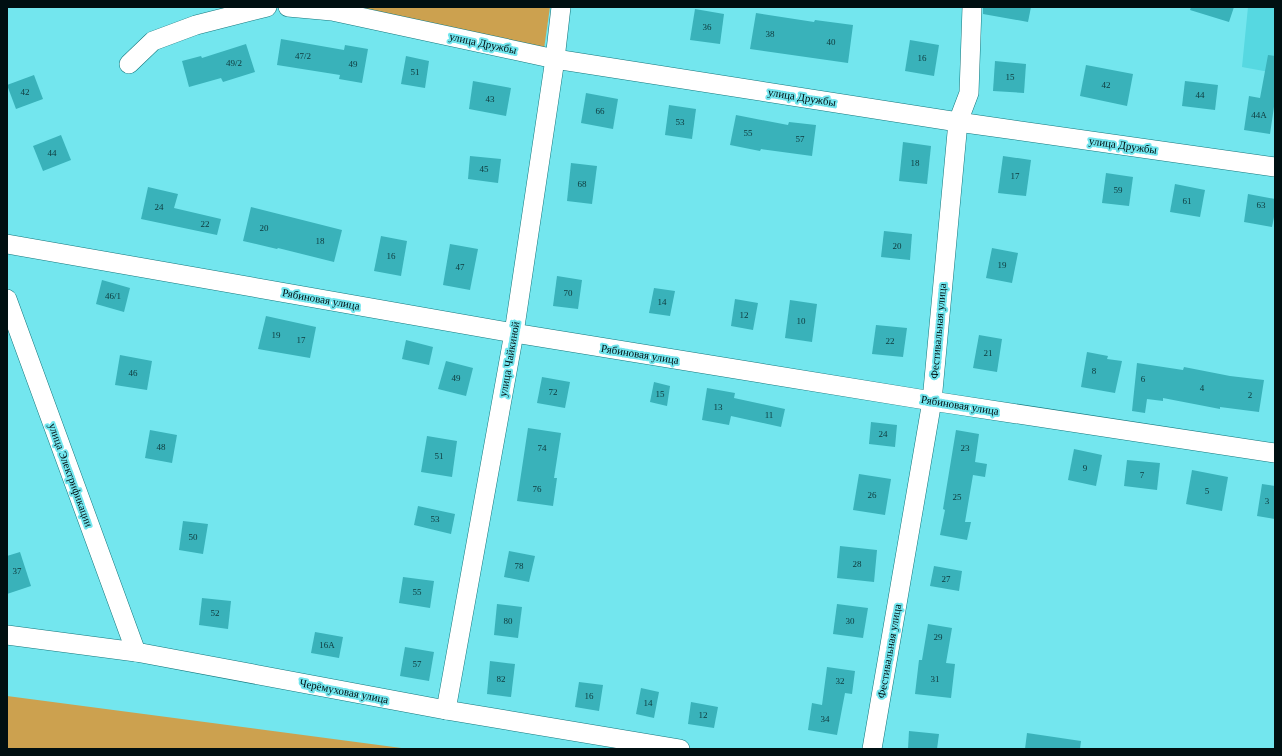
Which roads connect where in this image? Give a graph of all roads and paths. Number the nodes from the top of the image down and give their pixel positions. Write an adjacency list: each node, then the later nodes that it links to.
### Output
1 (267, 7): 7 (street)
2 (288, 7): 5 (street, улица Дружбы)
3 (561, 7): 6 (street, улица Чайкиной)
4 (972, 7): 8 (street, Фестивальная улица)
5 (332, 9): 6 (street, улица Дружбы)
6 (555, 59): 8 (street, улица Дружбы); 12 (street, улица Чайкиной)
7 (129, 64)
8 (958, 122): 9 (street, улица Дружбы); 13 (street, Фестивальная улица)
9 (1275, 167)
10 (7, 244): 12 (street, Рябиновая улица)
11 (7, 299): 16 (street, улица Электрификации)
12 (514, 334): 13 (street, Рябиновая улица); 17 (street, улица Чайкиной)
13 (932, 401): 14 (street, Рябиновая улица); 19 (street, Фестивальная улица)
14 (1275, 453)
15 (7, 636): 16 (street, Черёмуховая улица)
16 (136, 652): 17 (street, Черёмуховая улица)
17 (446, 710): 18 (street, Черёмуховая улица)
18 (680, 749)
19 (872, 749)

